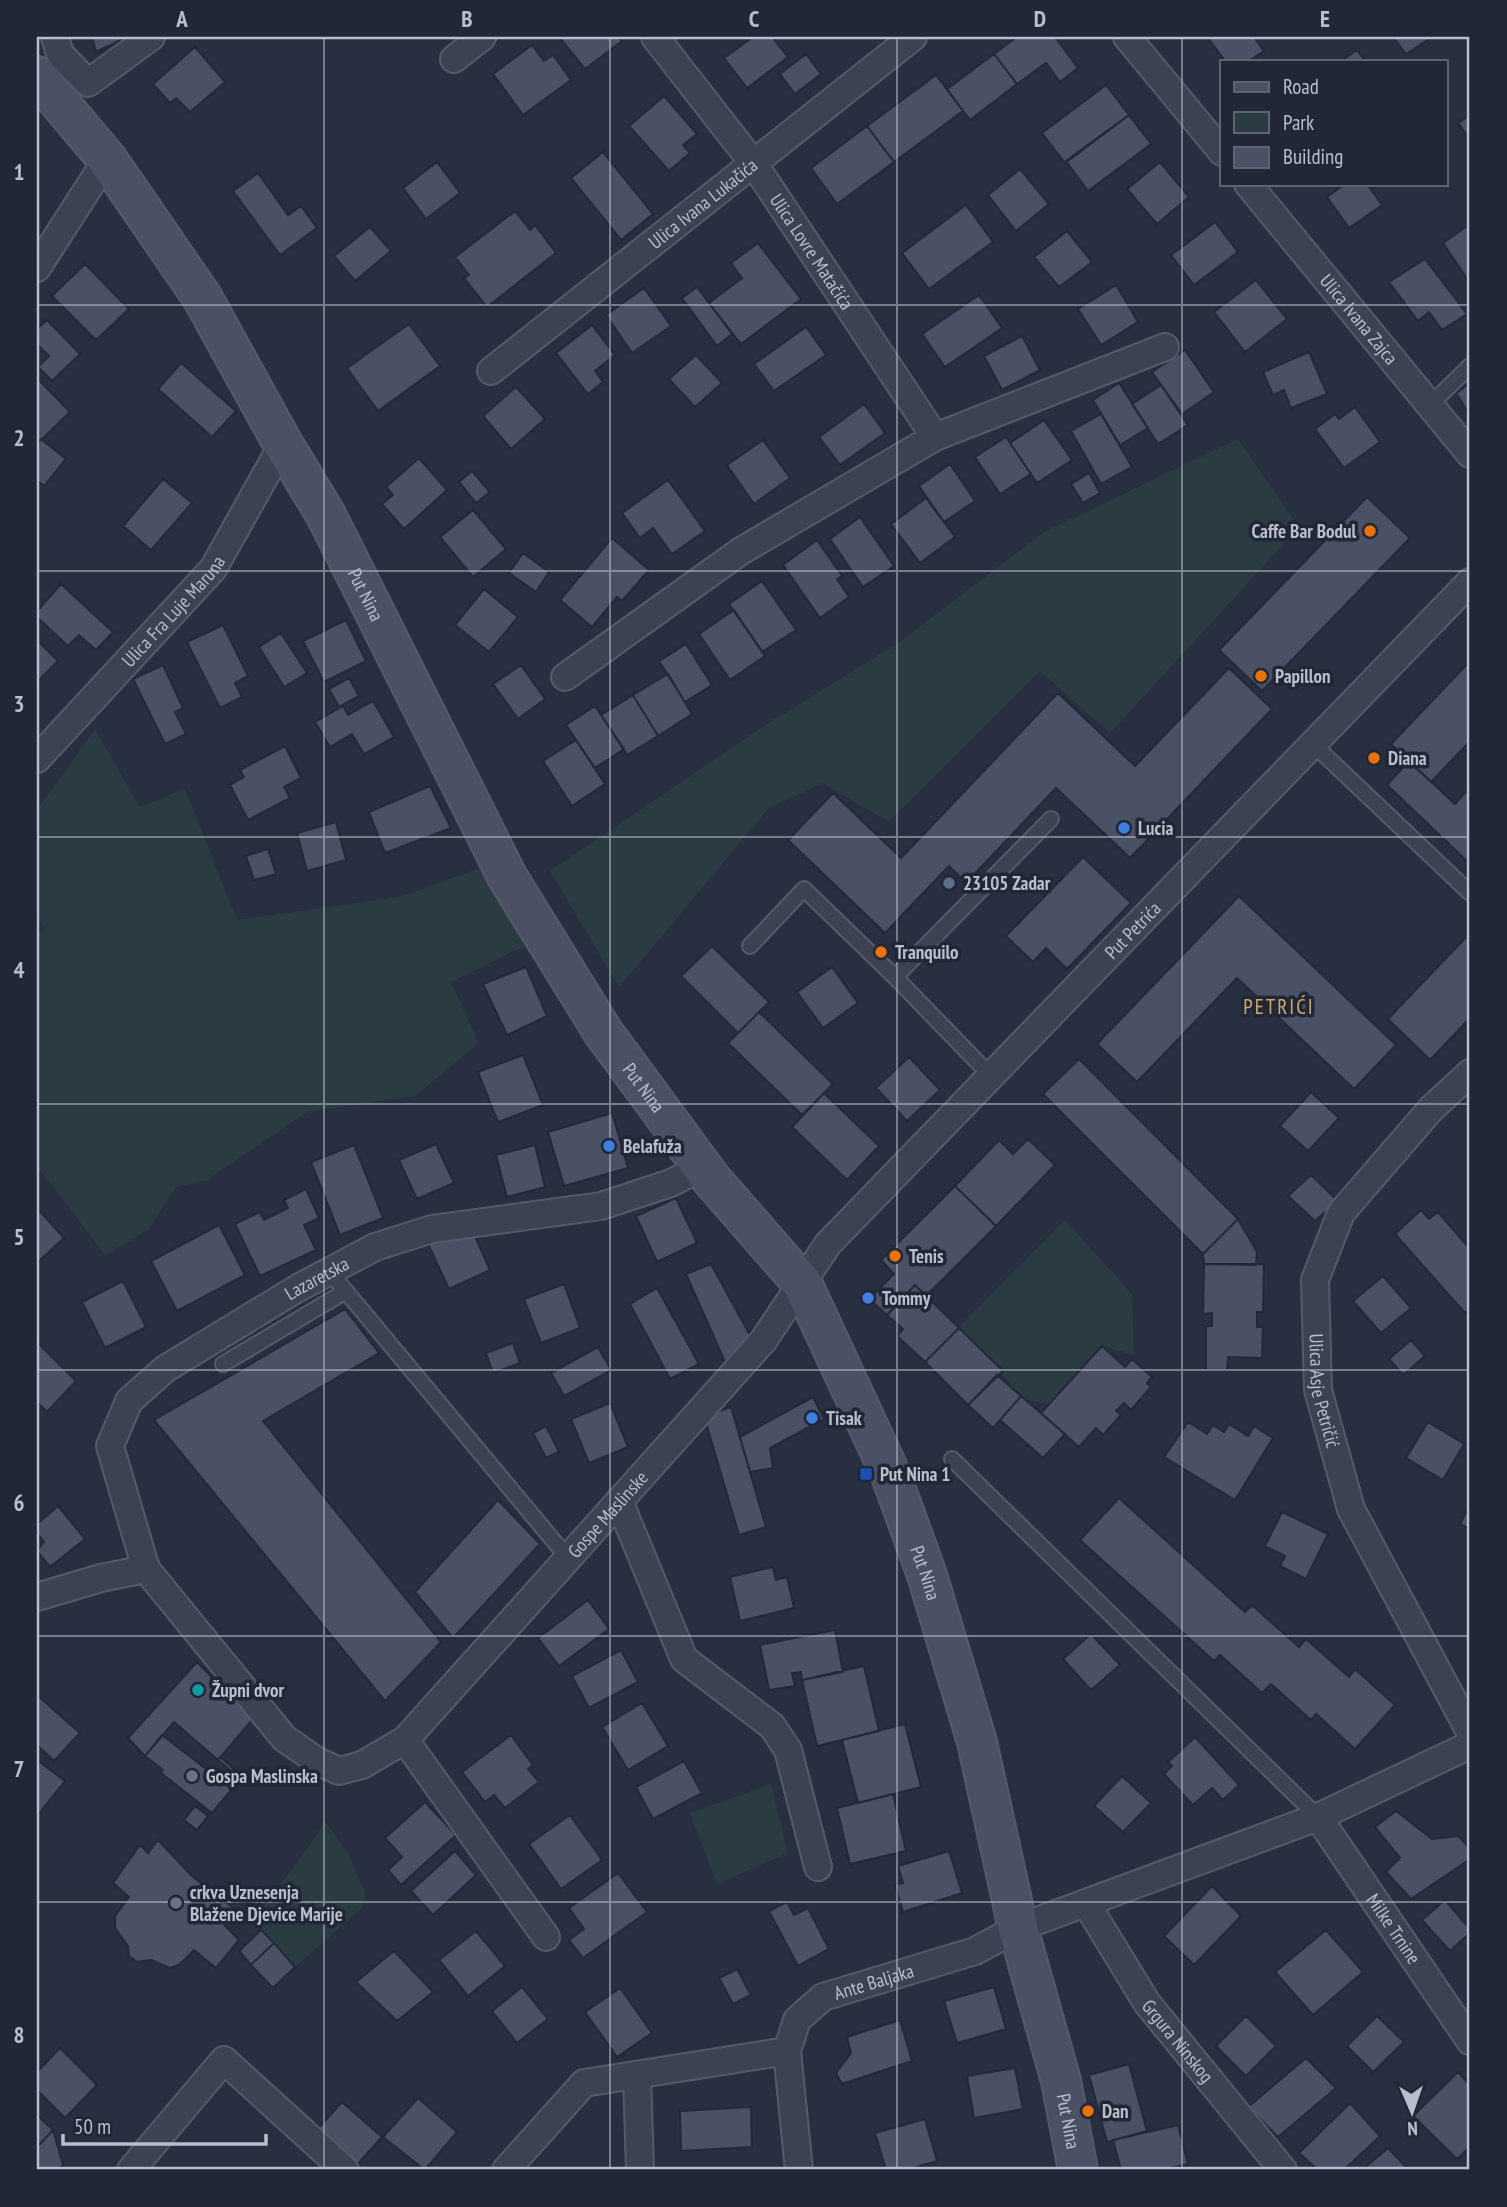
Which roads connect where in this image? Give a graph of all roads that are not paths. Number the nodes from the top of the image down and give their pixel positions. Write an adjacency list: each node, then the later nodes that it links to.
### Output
1 (55, 37): 2 (street)
2 (151, 37)
3 (482, 37): 7 (street)
4 (655, 37): 11 (street, Ulica Lovre Matačića)
5 (913, 37): 11 (street, Ulica Ivana Lukačića)
6 (1128, 37): 9 (street)
7 (454, 59)
8 (37, 76): 10 (main road, Put Nina)
9 (1220, 150)
10 (107, 159): 13 (street); 19 (main road, Put Nina)
11 (754, 164): 16 (street, Ulica Ivana Lukačića); 18 (street, Ulica Lovre Matačića)
12 (1250, 186): 17 (street, Ulica Ivana Zajca)
13 (37, 268)
14 (1164, 347): 18 (street)
15 (1470, 366): 17 (lane)
16 (491, 371)
17 (1430, 405): 20 (street, Ulica Ivana Zajca)
18 (935, 437): 22 (street)
19 (283, 444): 24 (street, Ulica Fra Luje Maruna); 31 (main road, Put Nina)
20 (1470, 454)
21 (1470, 582): 23 (street, Put Petrića)
22 (565, 677)
23 (1313, 744): 26 (lane); 30 (street, Put Petrića)
24 (37, 759)
25 (1051, 819): 28 (lane)
26 (1470, 893)
27 (750, 946): 28 (lane)
28 (895, 977): 30 (lane)
29 (1470, 1073): 40 (street, Ulica Asje Petričić)
30 (991, 1076): 33 (street, Put Petrića)
31 (702, 1167): 32 (street, Lazaretska); 33 (main road, Put Nina)
32 (337, 1281): 34 (lane); 37 (lane); 38 (street, Lazaretska)
33 (802, 1283): 36 (street, Gospe Maslinske); 46 (main road, Put Nina)
34 (223, 1364)
35 (952, 1460): 43 (lane)
36 (619, 1501): 37 (street, Gospe Maslinske); 44 (street)
37 (568, 1558): 41 (street, Gospe Maslinske)
38 (146, 1569): 39 (street); 41 (street, Gospe Maslinske)
39 (37, 1597)
40 (1470, 1732)
41 (405, 1740): 47 (street)
42 (1470, 1745): 43 (street)
43 (1318, 1817): 45 (street); 48 (street, Milke Trnine)
44 (818, 1867)
45 (1086, 1903): 46 (street); 57 (street, Grgura Ninskog)
46 (1018, 1928): 49 (street, Ante Baljaka); 56 (main road, Put Nina)
47 (546, 1937)
48 (1470, 2041)
49 (787, 2051): 50 (street); 55 (street, Ante Baljaka)
50 (636, 2075): 53 (street); 54 (street)
51 (131, 2170): 52 (street)
52 (345, 2170)
53 (506, 2170)
54 (640, 2170)
55 (799, 2170)
56 (1078, 2170)
57 (1283, 2170)

